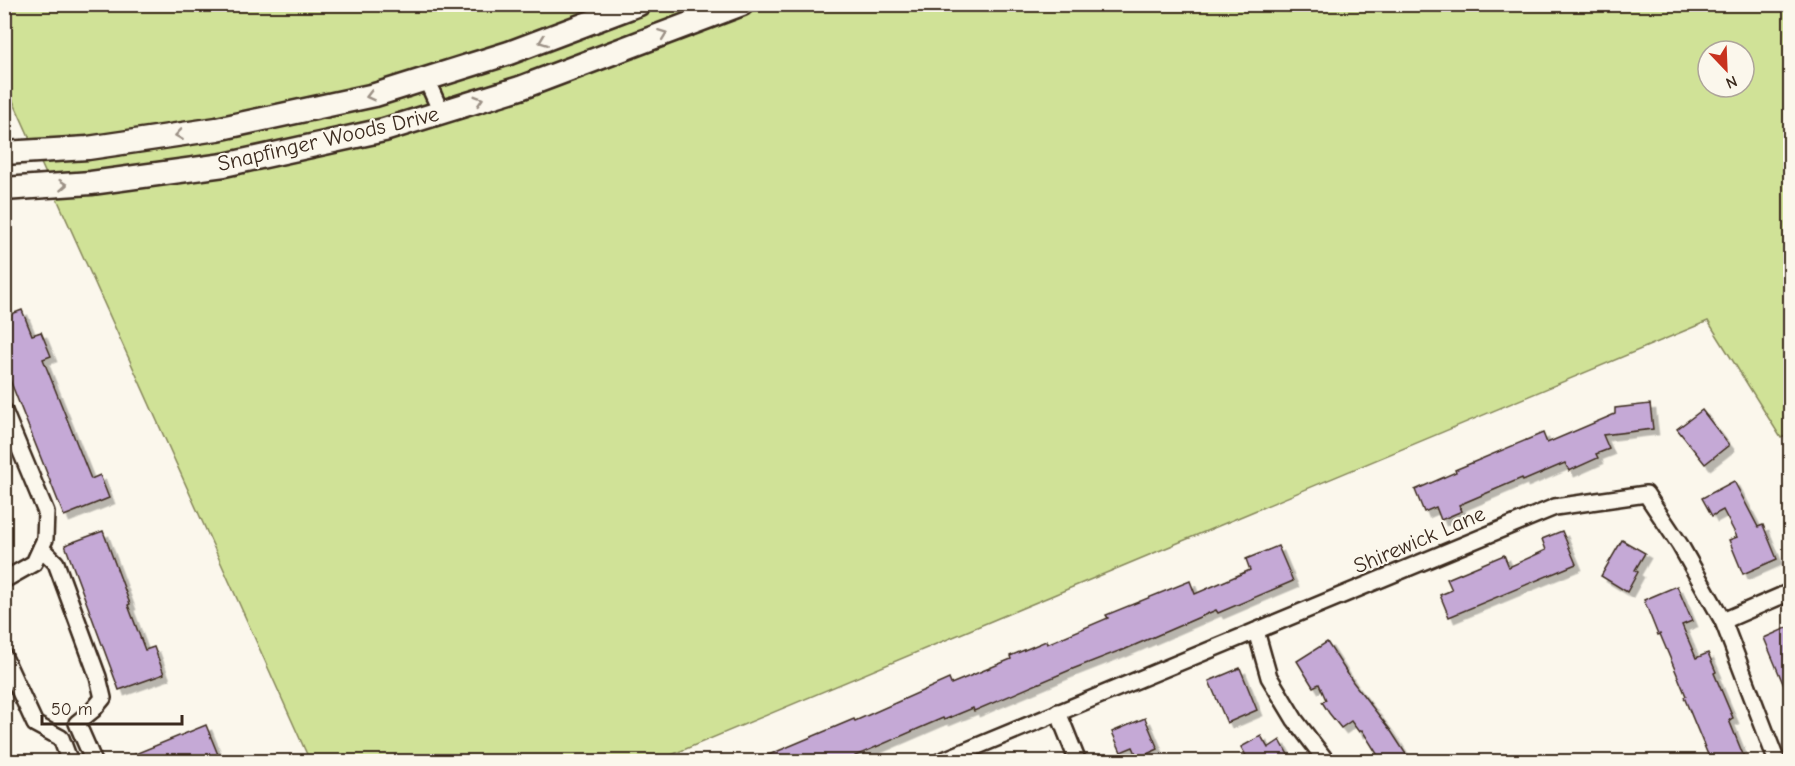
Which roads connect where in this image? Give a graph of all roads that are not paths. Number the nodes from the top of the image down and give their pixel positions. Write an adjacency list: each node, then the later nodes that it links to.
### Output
1 (639, 4): 3 (main road, Snapfinger Woods Drive, one-way to 3)
2 (742, 4): 4 (main road, Snapfinger Woods Drive, one-way to 2)
3 (426, 79): 4 (street); 5 (main road, Snapfinger Woods Drive, one-way to 5)
4 (441, 112): 6 (main road, Snapfinger Woods Drive, one-way to 4)
5 (4, 153)
6 (4, 189)
7 (4, 411): 8 (street)
8 (9, 433): 9 (street)
9 (41, 548): 10 (street); 17 (street)
10 (4, 580)
11 (1791, 592): 12 (street)
12 (1723, 621): 13 (street, Shirewick Lane); 21 (street, Shirewick Lane)
13 (1256, 631): 15 (street, Shirewick Lane); 20 (street)
14 (4, 657): 16 (street)
15 (1058, 712): 18 (street, Shirewick Lane); 19 (street)
16 (70, 762)
17 (94, 762)
18 (939, 762)
19 (1078, 762)
20 (1327, 762)
21 (1777, 762)

